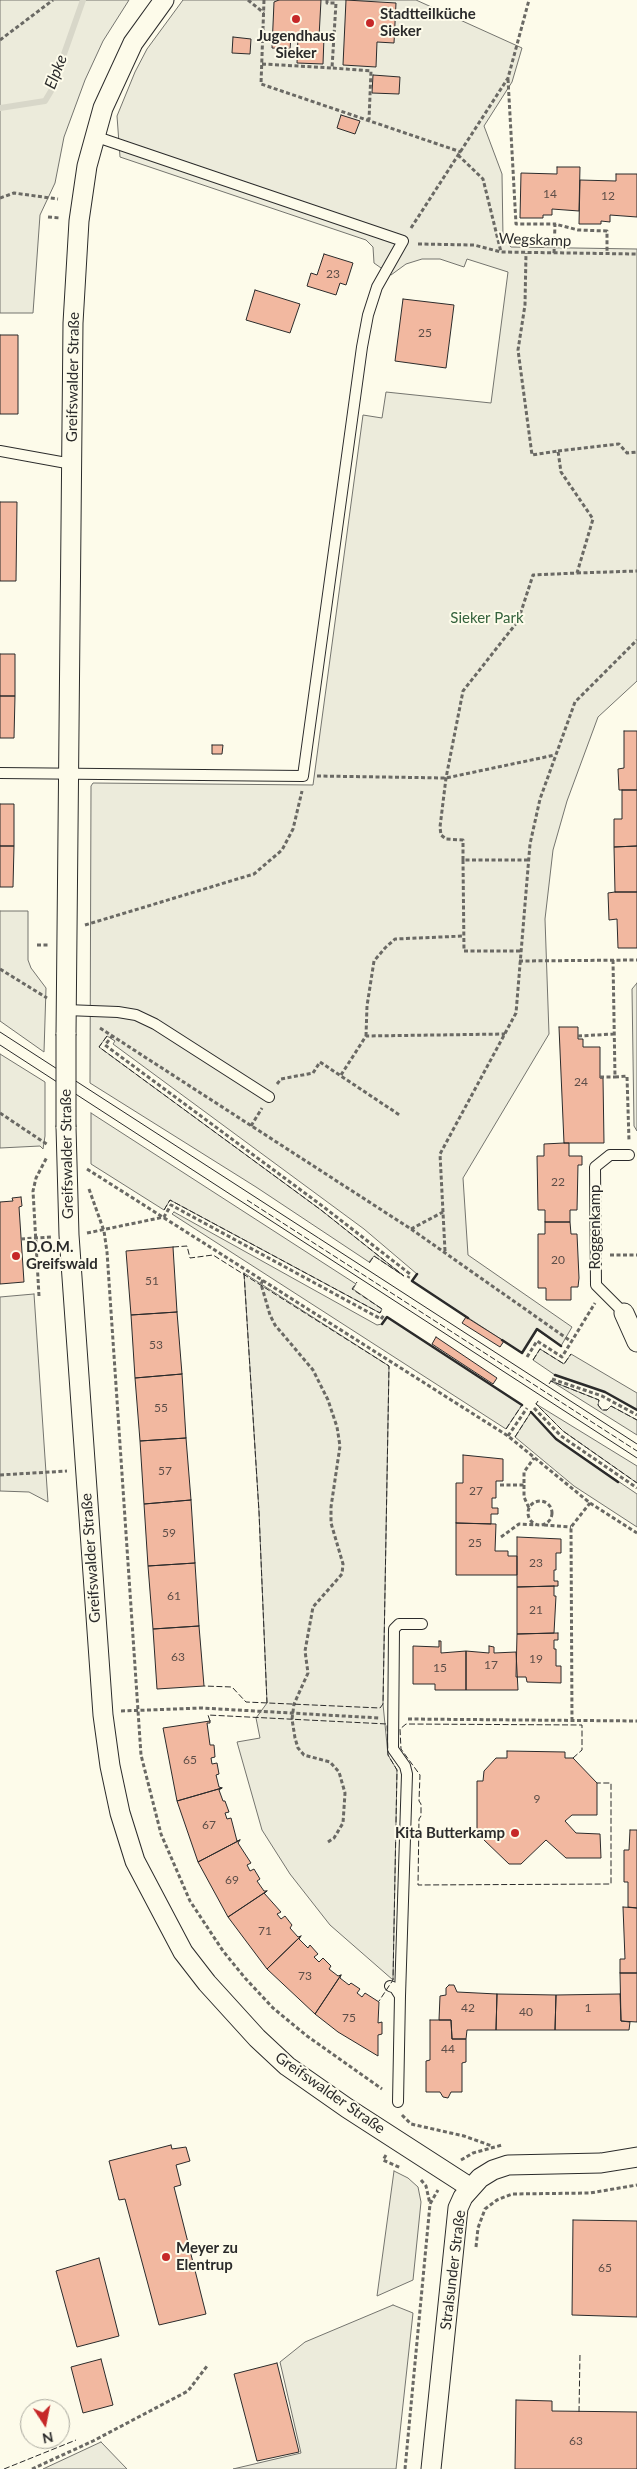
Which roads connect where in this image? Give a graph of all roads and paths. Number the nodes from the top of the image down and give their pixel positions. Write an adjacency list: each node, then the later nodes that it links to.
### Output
1 (53, 0): 8 (path)
2 (164, 0): 13 (street, Greifswalder Straße)
3 (248, 0): 7 (path)
4 (264, 0): 7 (path)
5 (327, 0): 10 (path)
6 (529, 0): 11 (path)
7 (264, 13): 9 (path)
8 (0, 40)
9 (262, 64): 10 (path); 12 (path)
10 (332, 68): 12 (path)
11 (508, 78): 14 (path); 17 (path)
12 (369, 120): 14 (path)
13 (94, 136): 18 (lane); 27 (street, Greifswalder Straße)
14 (459, 153): 18 (path); 19 (path)
15 (0, 198): 16 (path)
16 (58, 199)
17 (555, 224): 21 (path); 22 (path)
18 (403, 241): 19 (path, Wegskamp); 34 (lane)
19 (501, 252): 20 (path, Wegskamp)
20 (526, 252): 21 (path, Wegskamp); 25 (path)
21 (554, 253): 22 (path, Wegskamp)
22 (607, 253): 23 (path, Wegskamp)
23 (637, 254)
24 (0, 451): 27 (lane)
25 (558, 451): 26 (path); 29 (path)
26 (637, 452)
27 (72, 464): 33 (street, Greifswalder Straße)
28 (637, 571): 29 (path)
29 (577, 574): 35 (path)
30 (637, 640): 31 (path)
31 (555, 755): 35 (path); 37 (path)
32 (0, 773): 33 (lane)
33 (70, 774): 34 (lane); 40 (street, Greifswalder Straße)
34 (303, 776): 35 (path); 40 (path)
35 (446, 778): 36 (path)
36 (463, 860): 37 (path); 38 (path)
37 (528, 860): 41 (path)
38 (464, 936): 41 (path); 51 (path)
39 (37, 945): 40 (path)
40 (68, 945): 46 (street, Greifswalder Straße)
41 (520, 951): 44 (path)
42 (613, 960): 43 (path); 44 (path); 49 (path)
43 (637, 960)
44 (519, 961): 48 (path)
45 (0, 969): 46 (path)
46 (66, 1010): 56 (lane); 69 (street, Greifswalder Straße, bridge)
47 (99, 1027): 50 (path)
48 (506, 1034): 51 (path); 65 (path)
49 (614, 1034): 52 (path); 55 (path)
50 (113, 1035): 59 (path); 75 (path)
51 (366, 1036): 53 (path)
52 (578, 1036)
53 (341, 1075): 56 (path); 58 (path)
54 (600, 1077): 55 (path)
55 (615, 1077): 62 (path)
56 (269, 1097): 59 (path)
57 (0, 1112): 60 (path)
58 (401, 1116)
59 (251, 1126): 67 (path)
60 (53, 1148)
61 (49, 1153): 70 (path)
62 (629, 1154): 73 (lane, Roggenkamp)
63 (80, 1164): 66 (path)
64 (86, 1181): 68 (path)
65 (442, 1212): 67 (path); 72 (path)
66 (164, 1217): 68 (path); 76 (path); 80 (path)
67 (411, 1229): 72 (path)
68 (104, 1231): 69 (path); 102 (path)
69 (69, 1235): 70 (path); 90 (street, Greifswalder Straße)
70 (36, 1238): 71 (path); 78 (path)
71 (21, 1240)
72 (446, 1252): 81 (path)
73 (595, 1255): 74 (path); 77 (lane, Roggenkamp)
74 (637, 1255)
75 (408, 1278)
76 (264, 1280): 88 (path); 104 (path)
77 (596, 1285): 79 (lane, Roggenkamp); 81 (path)
78 (39, 1296)
79 (624, 1313): 82 (street, Roggenkamp)
80 (384, 1315)
81 (572, 1342): 83 (path)
82 (637, 1342)
83 (527, 1357)
84 (552, 1379): 87 (path)
85 (526, 1408): 88 (path)
86 (534, 1408): 94 (path)
87 (637, 1415)
88 (508, 1436): 89 (path)
89 (534, 1458): 93 (path); 95 (path)
90 (85, 1470): 91 (path); 103 (street, Greifswalder Straße)
91 (0, 1475)
92 (500, 1485): 93 (path)
93 (524, 1485): 96 (path)
94 (637, 1488)
95 (590, 1503): 98 (path); 99 (path)
96 (529, 1508): 97 (path); 97 (path)
97 (541, 1525): 98 (path); 100 (path)
98 (571, 1527): 106 (path)
99 (637, 1533)
100 (501, 1537)
101 (422, 1624): 105 (lane)
102 (137, 1710): 103 (path); 104 (path); 111 (path)
103 (103, 1712): 118 (street, Greifswalder Straße)
104 (293, 1713): 105 (path); 108 (path)
105 (392, 1718): 106 (path); 110 (lane)
106 (572, 1721): 107 (path)
107 (637, 1721)
108 (328, 1842)
109 (390, 1986): 110 (lane)
110 (400, 1996): 111 (lane)
111 (398, 2102): 112 (path)
112 (492, 2146)
113 (637, 2157): 118 (street, Stralsunder Straße)
114 (383, 2160): 115 (path)
115 (407, 2171)
116 (415, 2174): 119 (path)
117 (637, 2185): 120 (path)
118 (470, 2188): 123 (street, Stralsunder Straße)
119 (430, 2204)
120 (475, 2256)
121 (207, 2366): 122 (path)
122 (32, 2469)
123 (430, 2469)

